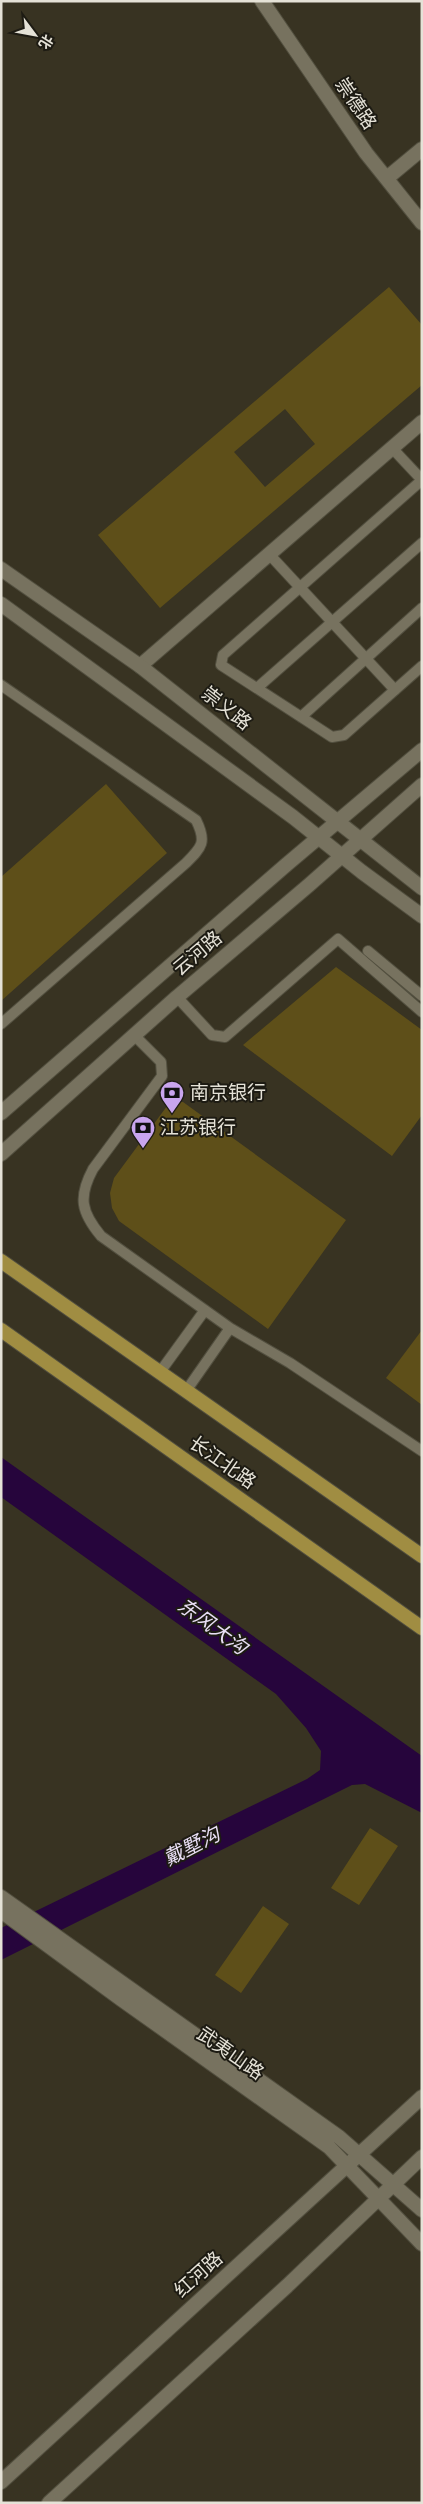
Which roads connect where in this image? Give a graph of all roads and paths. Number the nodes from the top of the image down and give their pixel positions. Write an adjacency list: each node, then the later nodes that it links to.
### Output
1 (262, 1): 3 (street, 崇德路)
2 (422, 149): 3 (street)
3 (387, 178): 4 (street, 崇德路)
4 (422, 223)
5 (422, 422): 6 (street)
6 (392, 448): 7 (lane); 9 (street)
7 (422, 480): 11 (lane)
8 (422, 543): 14 (lane)
9 (269, 554): 11 (lane); 16 (street)
10 (1, 569): 16 (street, 崇义路)
11 (299, 588): 14 (lane); 19 (lane)
12 (1, 604): 25 (street)
13 (422, 608): 15 (lane)
14 (331, 622): 15 (lane); 19 (lane)
15 (366, 659): 20 (lane); 21 (lane)
16 (140, 666): 24 (street, 崇义路)
17 (422, 666): 20 (lane)
18 (1, 685): 34 (lane)
19 (257, 688): 21 (lane)
20 (395, 690): 21 (lane)
21 (301, 717)
22 (422, 750): 24 (street, 云河路)
23 (422, 785): 26 (street, 云河路)
24 (339, 822): 25 (street, 云河路); 26 (street, 崇义路)
25 (320, 838): 27 (street); 36 (street, 云河路)
26 (361, 840): 27 (street, 云河路); 28 (street, 崇义路)
27 (342, 855): 29 (street); 32 (street, 云河路)
28 (422, 888)
29 (422, 916)
30 (368, 951): 31 (lane)
31 (422, 996)
32 (177, 997): 33 (lane); 35 (street, 云河路)
33 (422, 1012)
34 (1, 1024)
35 (134, 1035): 37 (street, 云河路); 39 (lane)
36 (1, 1114)
37 (1, 1154)
38 (1, 1261): 42 (main road, 长江北路)
39 (205, 1310): 40 (lane); 42 (lane)
40 (230, 1328): 43 (lane); 44 (lane)
41 (1, 1330): 46 (main road, 长江北路)
42 (160, 1372): 43 (main road, 长江北路)
43 (186, 1391): 45 (main road, 长江北路)
44 (422, 1451)
45 (422, 1556)
46 (422, 1628)
47 (1, 1897): 48 (street, 武夷山路)
48 (10, 1912): 49 (street, 武夷山路)
49 (53, 1942): 51 (street, 武夷山路); 53 (street, 武夷山路)
50 (422, 2097): 51 (street, 红河路)
51 (358, 2154): 53 (street, 红河路); 54 (street, 武夷山路)
52 (422, 2158): 54 (street)
53 (346, 2165): 55 (street, 武夷山路); 58 (street, 红河路)
54 (394, 2184): 55 (street); 56 (street, 武夷山路)
55 (379, 2198): 57 (street, 武夷山路); 59 (street)
56 (422, 2210)
57 (422, 2244)
58 (1, 2482)
59 (49, 2503)

